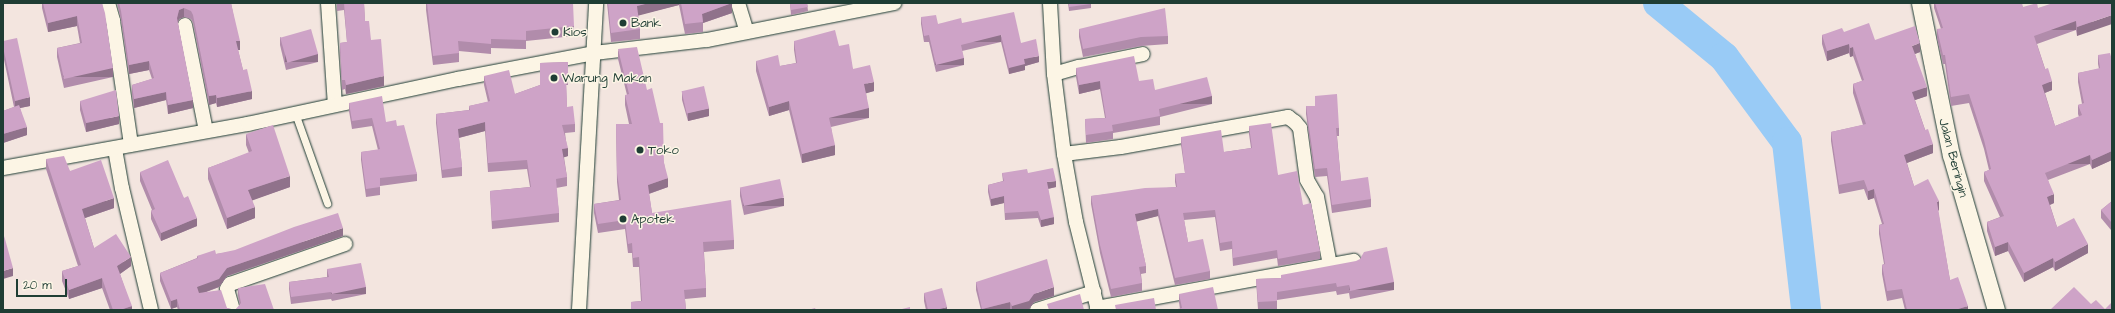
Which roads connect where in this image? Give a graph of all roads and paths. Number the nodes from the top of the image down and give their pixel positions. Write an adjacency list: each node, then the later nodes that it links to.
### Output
1 (108, 3): 16 (street)
2 (328, 3): 13 (street)
3 (596, 3): 10 (street)
4 (738, 3): 9 (street)
5 (894, 3): 9 (street)
6 (1050, 3): 12 (street)
7 (1920, 3): 30 (street, Jalan Beringin)
8 (185, 25): 15 (street)
9 (747, 32): 10 (street)
10 (594, 53): 13 (street); 28 (street)
11 (1143, 54): 12 (street)
12 (1054, 74): 18 (street)
13 (335, 105): 14 (street)
14 (294, 113): 15 (street); 20 (lane)
15 (206, 131): 16 (street)
16 (131, 145): 17 (street)
17 (115, 149): 19 (street); 26 (street)
18 (1064, 154): 23 (street); 24 (street)
19 (4, 165)
20 (327, 203)
21 (345, 244): 27 (street)
22 (1354, 261): 23 (street)
23 (1330, 265): 25 (street)
24 (1094, 292): 25 (street); 29 (street)
25 (1098, 309)
26 (151, 310)
27 (233, 310)
28 (579, 310)
29 (1037, 310)
30 (1996, 310)

